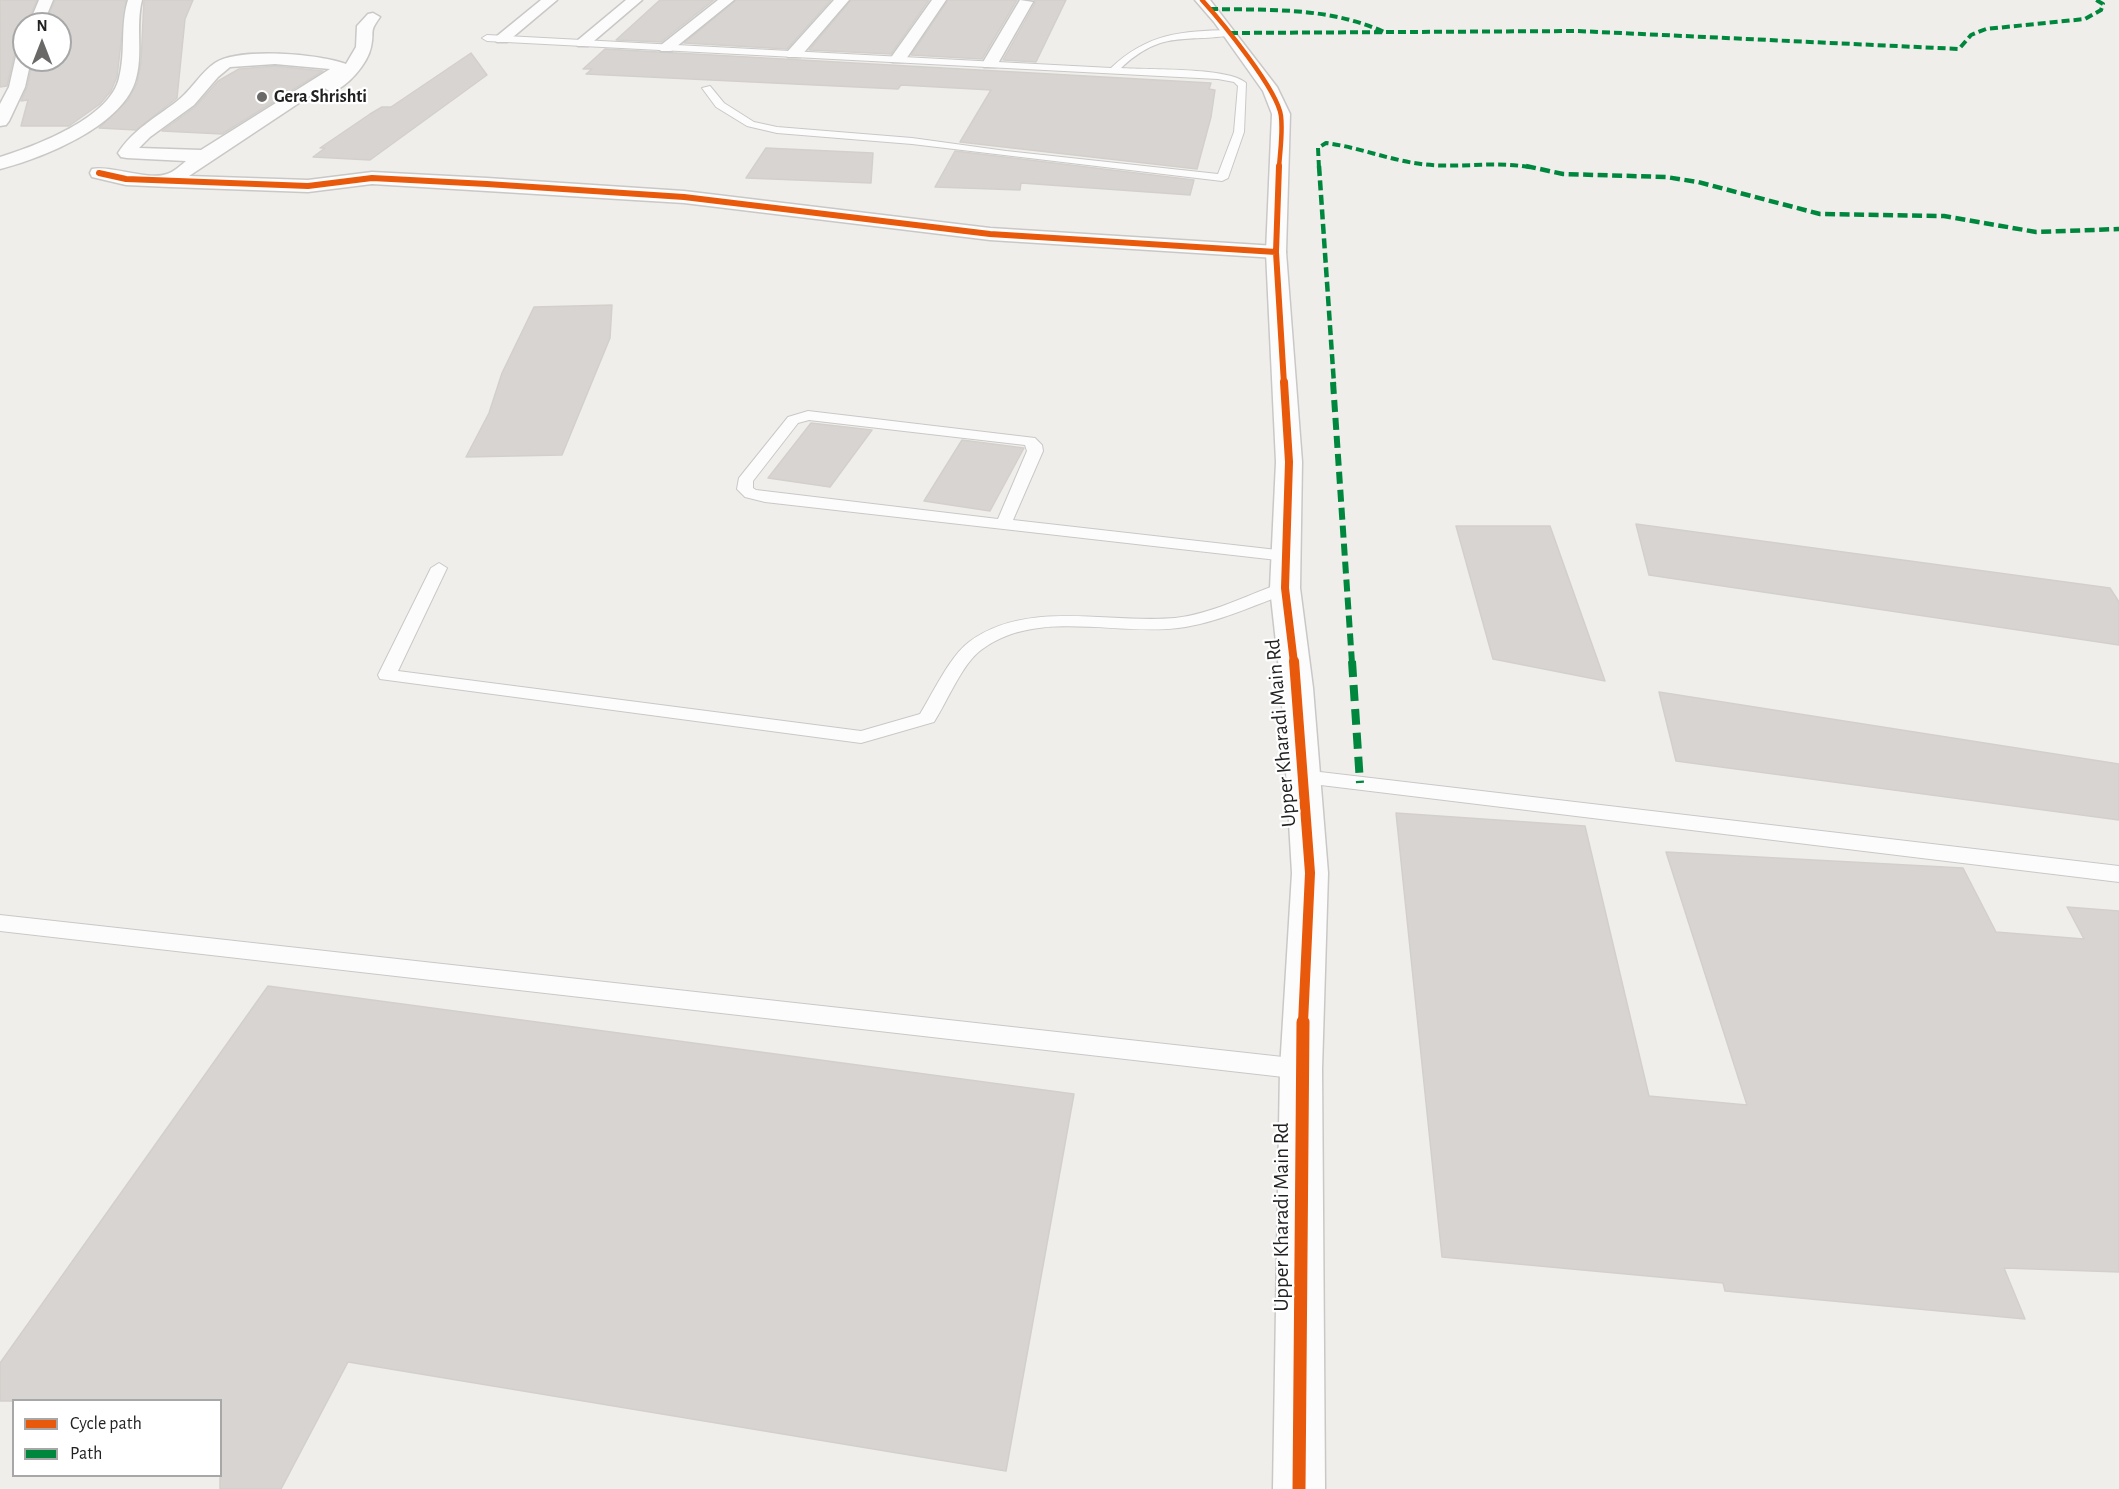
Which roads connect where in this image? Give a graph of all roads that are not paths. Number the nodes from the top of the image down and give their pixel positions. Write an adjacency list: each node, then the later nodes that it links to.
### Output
1 (135, 0): 22 (street)
2 (550, 0): 11 (street)
3 (635, 0): 12 (street)
4 (727, 0): 13 (street)
5 (842, 0): 14 (street)
6 (939, 0): 15 (street)
7 (1202, 0): 10 (street, Upper Kharadi Main Rd)
8 (1026, 2): 16 (street)
9 (373, 17): 24 (street)
10 (1230, 33): 17 (lane); 25 (street, Upper Kharadi Main Rd)
11 (494, 38): 12 (lane)
12 (583, 43): 13 (lane)
13 (666, 48): 14 (lane)
14 (794, 54): 15 (lane)
15 (898, 59): 16 (lane)
16 (990, 64): 17 (lane)
17 (1114, 70): 19 (lane)
18 (20, 72): 20 (street)
19 (707, 88)
20 (0, 121)
21 (205, 156): 21 (street); 24 (street)
22 (0, 163)
23 (99, 173): 24 (street)
24 (179, 182): 25 (street)
25 (1276, 252): 27 (street, Upper Kharadi Main Rd)
26 (1004, 523): 26 (lane); 27 (lane)
27 (1286, 556): 29 (street, Upper Kharadi Main Rd)
28 (440, 568): 29 (lane)
29 (1285, 588): 30 (street, Upper Kharadi Main Rd)
30 (1303, 777): 31 (lane); 33 (street, Upper Kharadi Main Rd)
31 (2119, 874)
32 (0, 923): 33 (lane)
33 (1301, 1069): 34 (street, Upper Kharadi Main Rd)
34 (1299, 1489)

